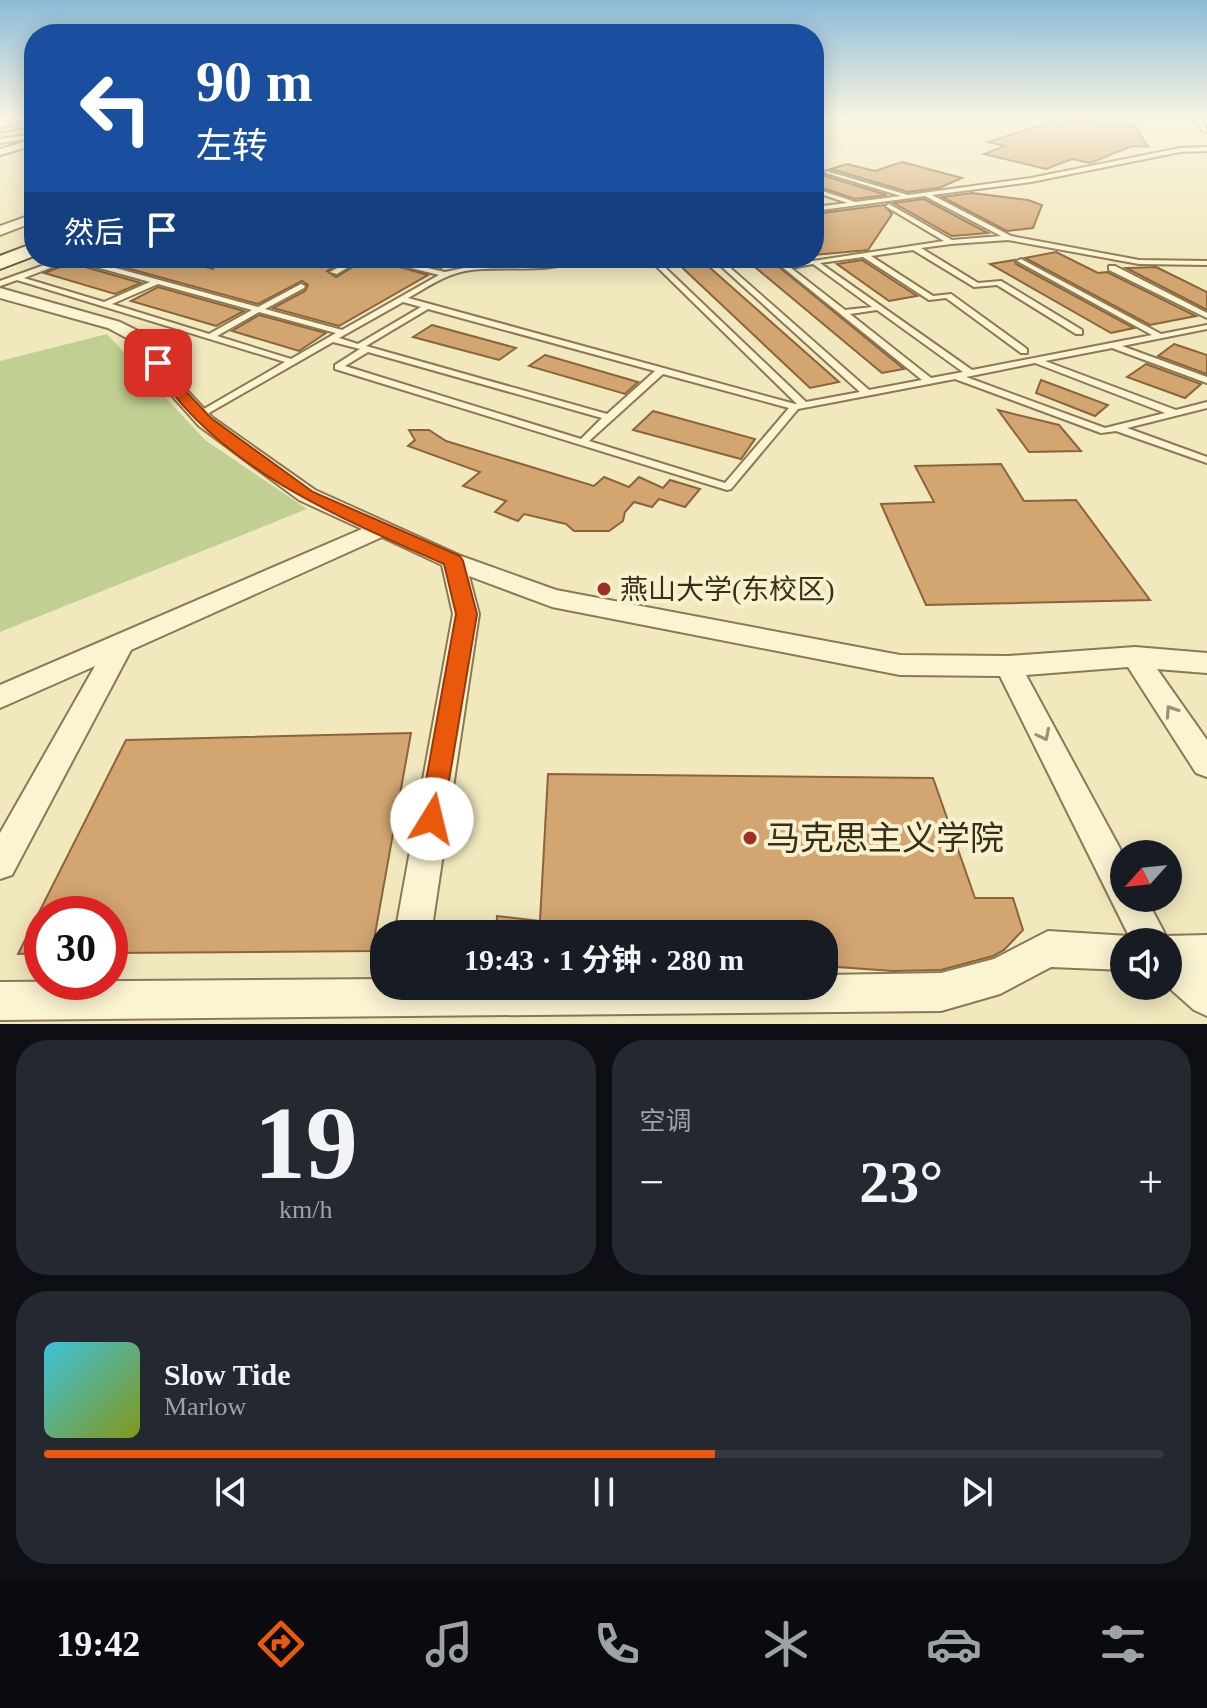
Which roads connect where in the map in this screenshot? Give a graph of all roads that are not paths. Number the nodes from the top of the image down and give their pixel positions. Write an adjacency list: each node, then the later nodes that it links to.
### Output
1 (1097, 167): 4 (lane)
2 (828, 172): 5 (lane)
3 (824, 193): 6 (lane)
4 (926, 194): 5 (lane); 11 (lane)
5 (910, 196): 6 (lane)
6 (856, 203): 8 (lane)
7 (889, 206): 12 (lane)
8 (824, 208)
9 (24, 222): 10 (street)
10 (0, 231)
11 (1009, 238): 12 (lane); 21 (lane)
12 (951, 242): 14 (lane)
13 (24, 245): 16 (main road)
14 (914, 247): 17 (lane); 47 (lane)
15 (24, 253): 20 (main road)
16 (0, 254)
17 (865, 255): 18 (lane); 54 (lane)
18 (824, 261)
19 (1021, 261): 50 (lane)
20 (0, 263)
21 (1207, 263)
22 (47, 268): 34 (lane)
23 (107, 268): 35 (lane)
24 (341, 268): 32 (lane)
25 (418, 268): 33 (lane)
26 (460, 268): 33 (lane)
27 (661, 268): 64 (lane)
28 (726, 268): 62 (lane)
29 (787, 268): 44 (lane)
30 (822, 268): 42 (lane)
31 (1112, 268): 45 (lane)
32 (334, 272)
33 (445, 274): 39 (lane)
34 (20, 279): 36 (lane); 40 (lane)
35 (157, 282): 40 (lane); 43 (lane)
36 (0, 284)
37 (301, 286): 43 (lane)
38 (0, 293): 68 (street)
39 (402, 299): 41 (lane); 48 (lane)
40 (104, 305): 49 (lane)
41 (427, 306): 53 (lane); 57 (lane)
42 (878, 308): 44 (lane); 58 (lane)
43 (259, 309): 48 (lane); 49 (lane)
44 (843, 313): 61 (lane)
45 (1207, 316)
46 (1207, 327): 50 (lane)
47 (1079, 332)
48 (344, 333): 51 (lane)
49 (209, 337): 56 (lane)
50 (1160, 337): 52 (lane)
51 (332, 339): 53 (lane); 56 (lane)
52 (1113, 345): 55 (lane); 60 (lane)
53 (362, 348): 69 (lane); 71 (lane)
54 (1024, 351)
55 (1035, 361): 58 (lane); 66 (lane)
56 (293, 362): 68 (lane)
57 (662, 370): 64 (lane); 69 (lane)
58 (970, 373): 59 (lane)
59 (955, 376): 61 (lane); 70 (lane)
60 (1207, 380)
61 (929, 381): 62 (lane)
62 (867, 393): 64 (lane)
63 (1207, 405): 65 (lane)
64 (800, 406): 71 (lane)
65 (1193, 408): 66 (lane); 67 (lane)
66 (1175, 413): 70 (lane)
67 (1207, 414)
68 (200, 415): 73 (street)
69 (609, 417): 71 (lane)
70 (1117, 428): 72 (lane)
71 (583, 442)
72 (1207, 460)
73 (381, 529): 74 (street); 75 (street)
74 (453, 561): 78 (street); 83 (street)
75 (121, 644): 79 (street); 82 (street)
76 (1135, 657): 77 (street); 78 (street); 80 (street, one-way to 76)
77 (1207, 663)
78 (1008, 666): 81 (street, one-way to 81)
79 (0, 697)
80 (1207, 764)
81 (1110, 863)
82 (0, 864)
83 (415, 920)
84 (1110, 951): 88 (street)
85 (1182, 953): 86 (street)
86 (1207, 953)
87 (1182, 975): 90 (street)
88 (838, 992)
89 (370, 993): 91 (street)
90 (1207, 997)
91 (0, 1001)

